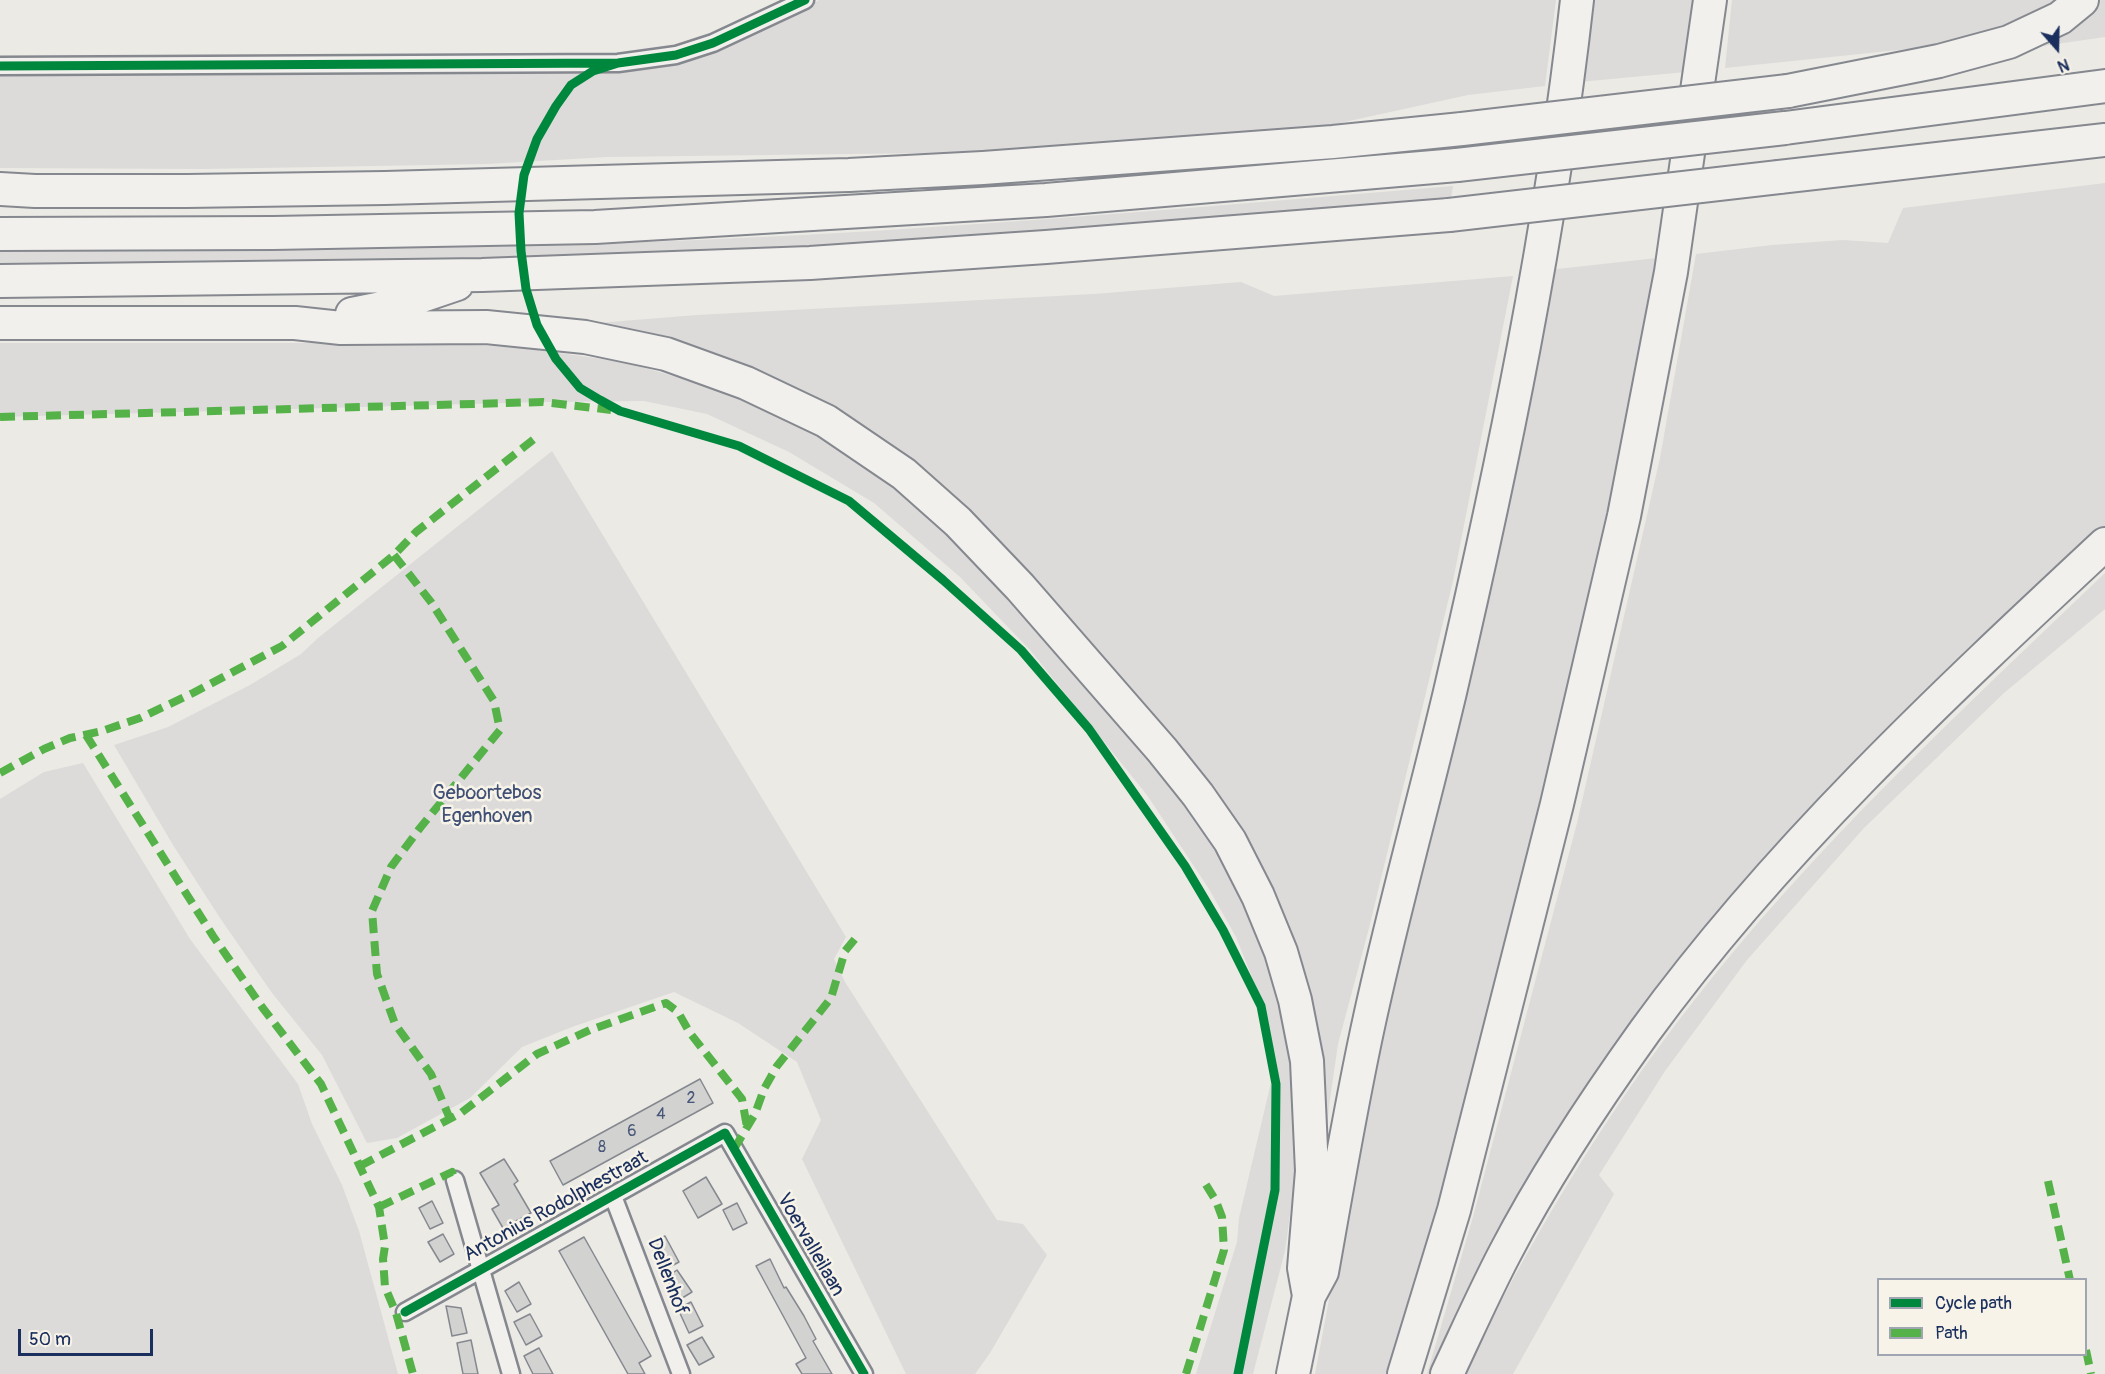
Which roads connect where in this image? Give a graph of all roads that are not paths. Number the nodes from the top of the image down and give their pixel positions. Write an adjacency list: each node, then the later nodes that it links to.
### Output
1 (805, 0): 5 (street)
2 (1577, 0): 19 (highway)
3 (1710, 0): 25 (highway)
4 (2082, 0): 8 (highway, bridge)
5 (0, 66)
6 (2105, 86): 9 (highway, bridge)
7 (2105, 140): 10 (highway, bridge)
8 (0, 189)
9 (0, 234)
10 (482, 275): 11 (highway); 13 (highway)
11 (0, 280)
12 (0, 323): 13 (highway)
13 (295, 323): 19 (highway)
14 (2105, 544): 26 (highway)
15 (724, 1133): 17 (street, Antonius Rodolphestraat); 23 (street, Voervalleilaan)
16 (454, 1180): 18 (street)
17 (613, 1196): 18 (street, Antonius Rodolphestraat); 22 (street, Dellenhof)
18 (480, 1269): 20 (street, Antonius Rodolphestraat); 21 (street)
19 (1309, 1296): 24 (highway)
20 (405, 1312)
21 (510, 1374)
22 (681, 1374)
23 (864, 1374)
24 (1293, 1374)
25 (1404, 1374)
26 (1447, 1374)

